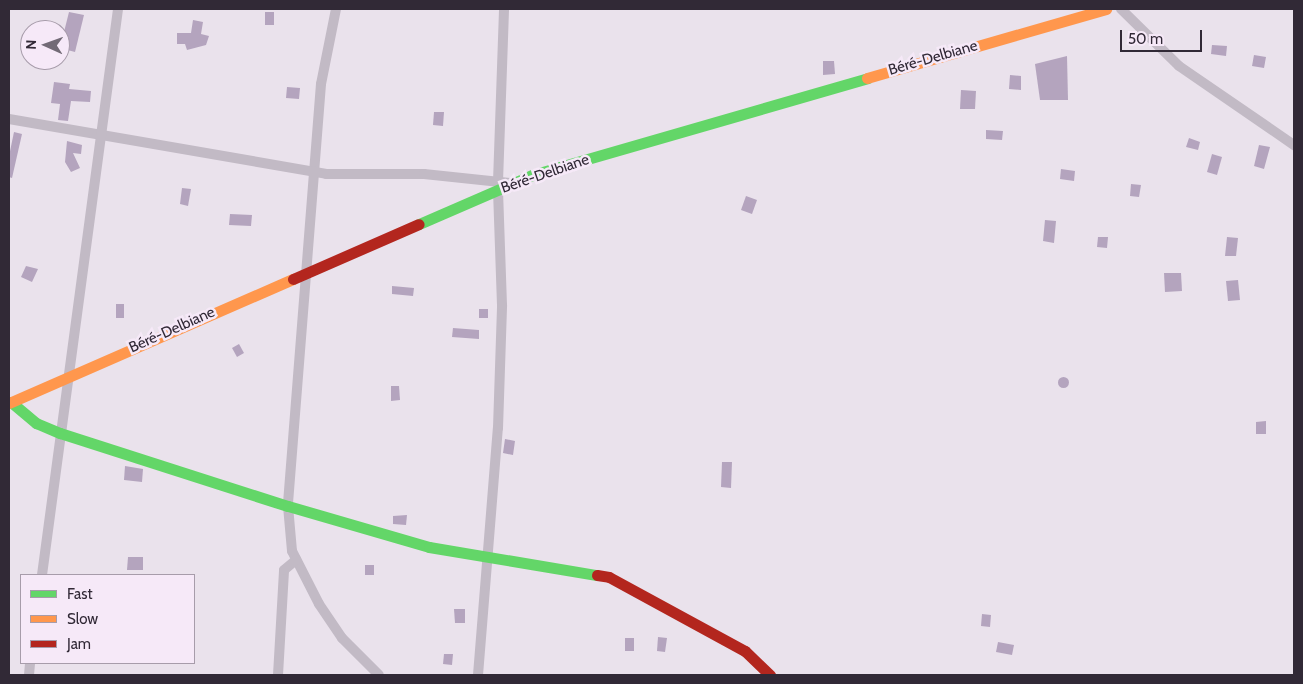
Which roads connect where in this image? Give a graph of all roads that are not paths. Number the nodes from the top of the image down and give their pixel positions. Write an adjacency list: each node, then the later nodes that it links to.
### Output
1 (118, 9): 7 (street)
2 (336, 9): 9 (street)
3 (504, 9): 10 (street)
4 (1106, 9): 10 (street, Béré-Delbiane)
5 (1122, 9): 8 (street)
6 (9, 118): 7 (street)
7 (101, 138): 9 (street); 12 (street)
8 (1294, 145)
9 (313, 172): 10 (street); 11 (street)
10 (498, 186): 11 (street, Béré-Delbiane); 16 (street)
11 (304, 272): 12 (street, Béré-Delbiane); 15 (street)
12 (70, 376): 13 (street, Béré-Delbiane); 14 (street)
13 (10, 403): 14 (street)
14 (60, 432): 15 (street); 18 (street)
15 (288, 506): 16 (street); 17 (street)
16 (488, 557): 21 (street); 22 (street)
17 (296, 560): 19 (street); 20 (street)
18 (42, 574)
19 (278, 675)
20 (378, 675)
21 (478, 675)
22 (770, 675)

